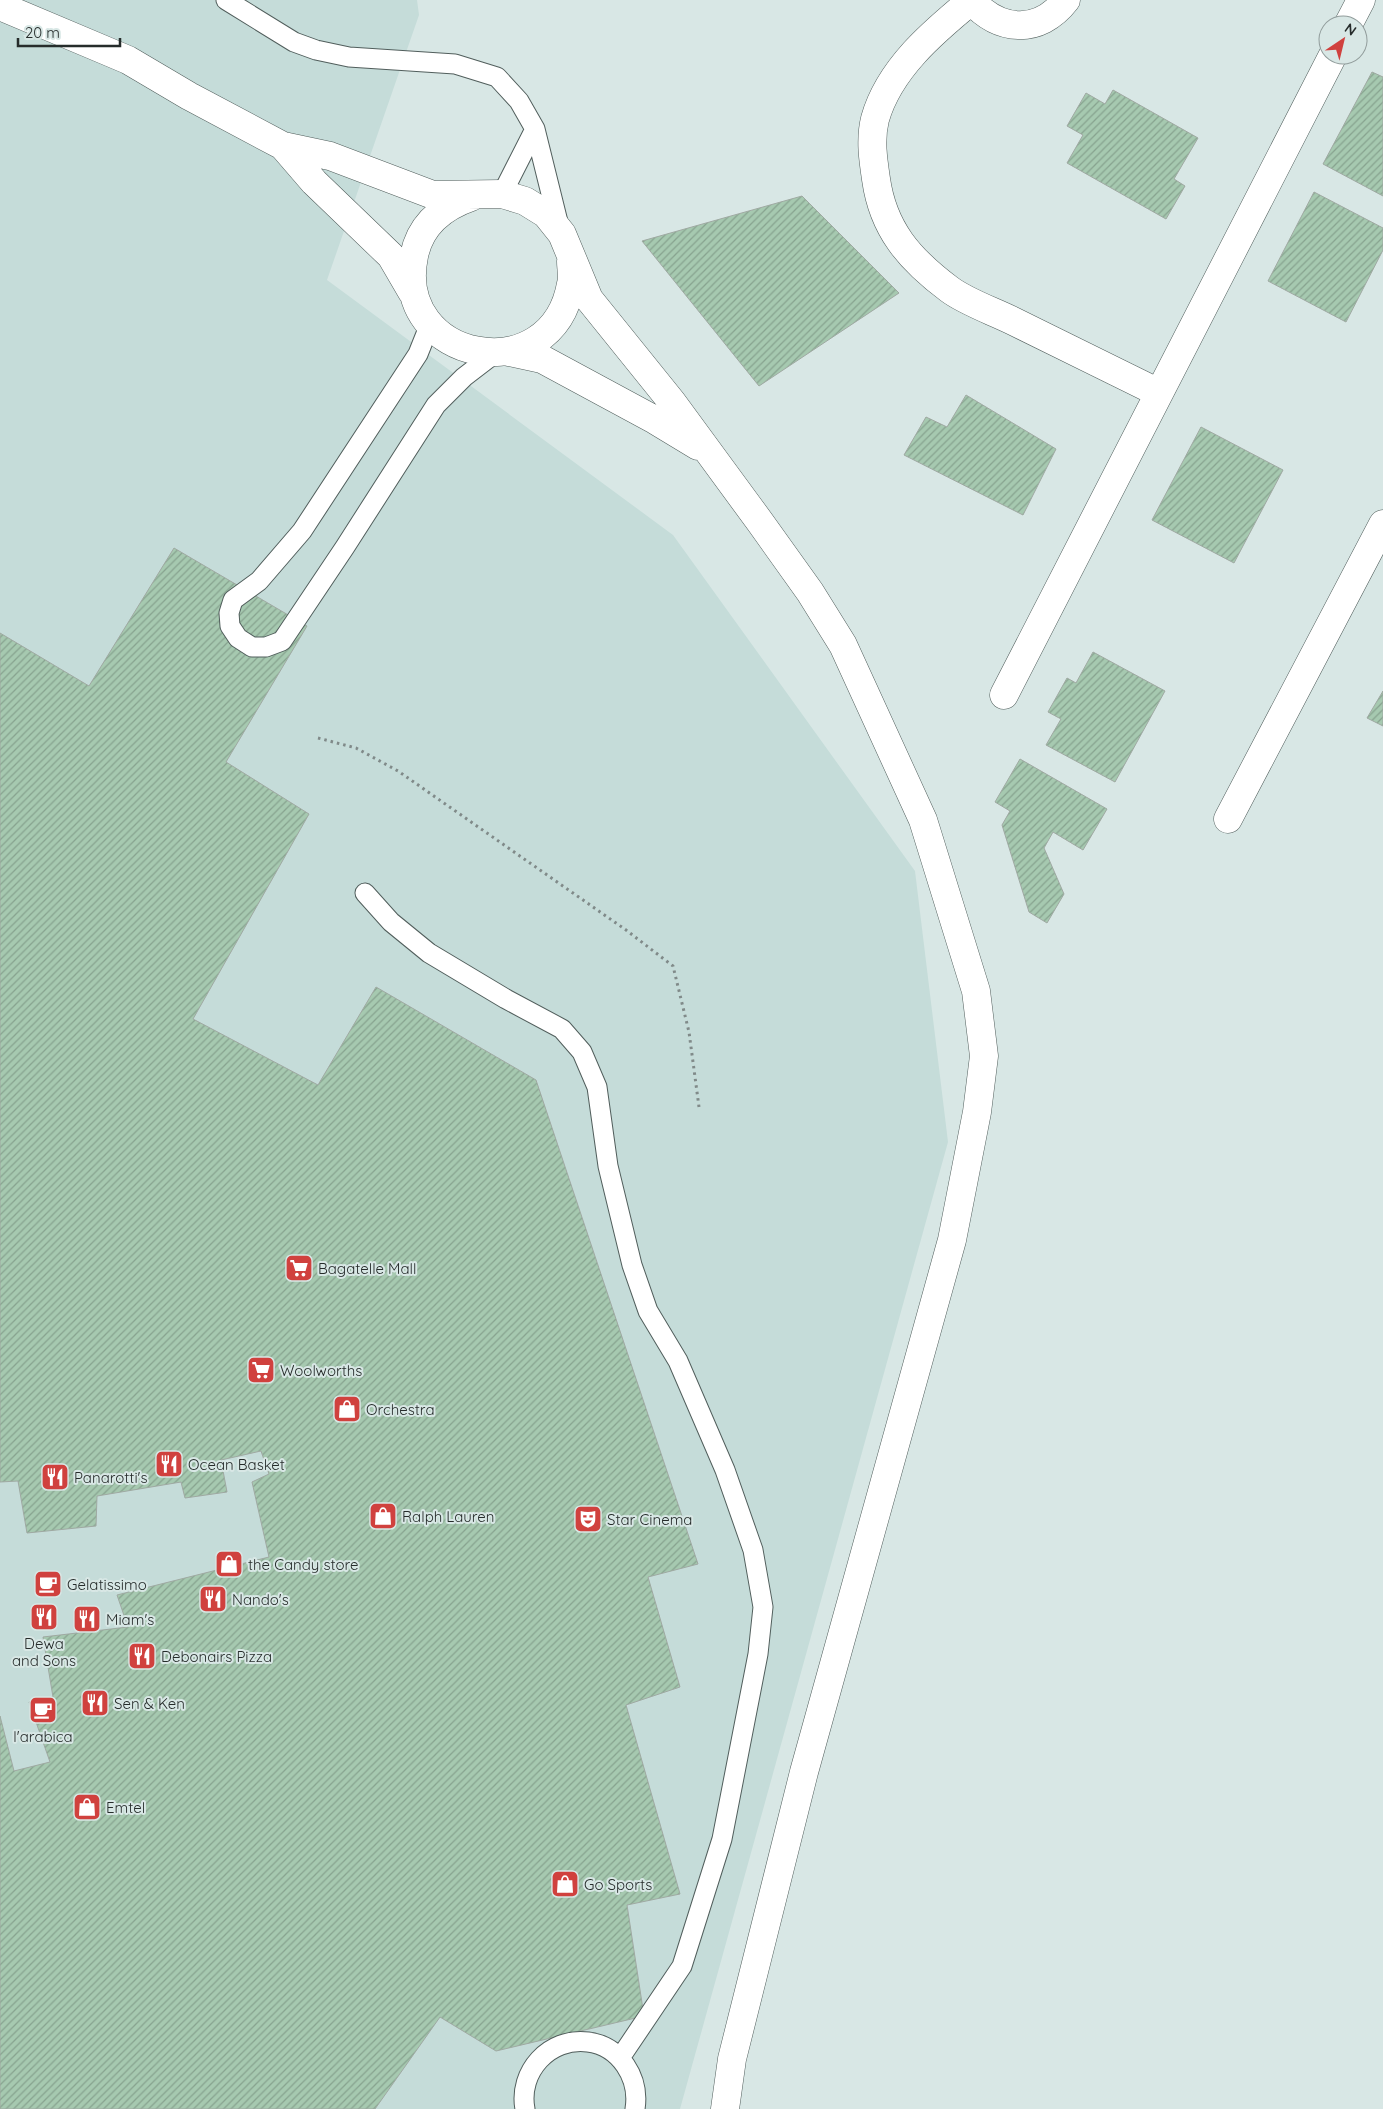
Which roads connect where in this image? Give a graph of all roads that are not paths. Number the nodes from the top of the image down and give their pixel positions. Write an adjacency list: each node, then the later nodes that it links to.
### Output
1 (226, 0): 8 (lane)
2 (972, 0): 3 (main road); 15 (main road)
3 (1066, 0)
4 (1361, 0): 6 (main road)
5 (0, 6): 9 (main road)
6 (1353, 15)
7 (1328, 65): 15 (main road)
8 (535, 129): 10 (lane); 11 (lane)
9 (283, 146): 10 (main road); 12 (main road)
10 (490, 194): 11 (main road); 12 (main road)
11 (566, 246): 14 (main road); 16 (main road)
12 (415, 298): 13 (main road)
13 (430, 324): 14 (main road); 14 (lane)
14 (502, 353): 16 (main road)
15 (1159, 393): 18 (main road)
16 (708, 452): 24 (main road)
17 (1383, 524): 19 (main road)
18 (1004, 695)
19 (1228, 819)
20 (365, 893): 21 (lane)
21 (620, 2058): 22 (lane); 23 (lane)
22 (525, 2109)
23 (635, 2109)
24 (725, 2109)

